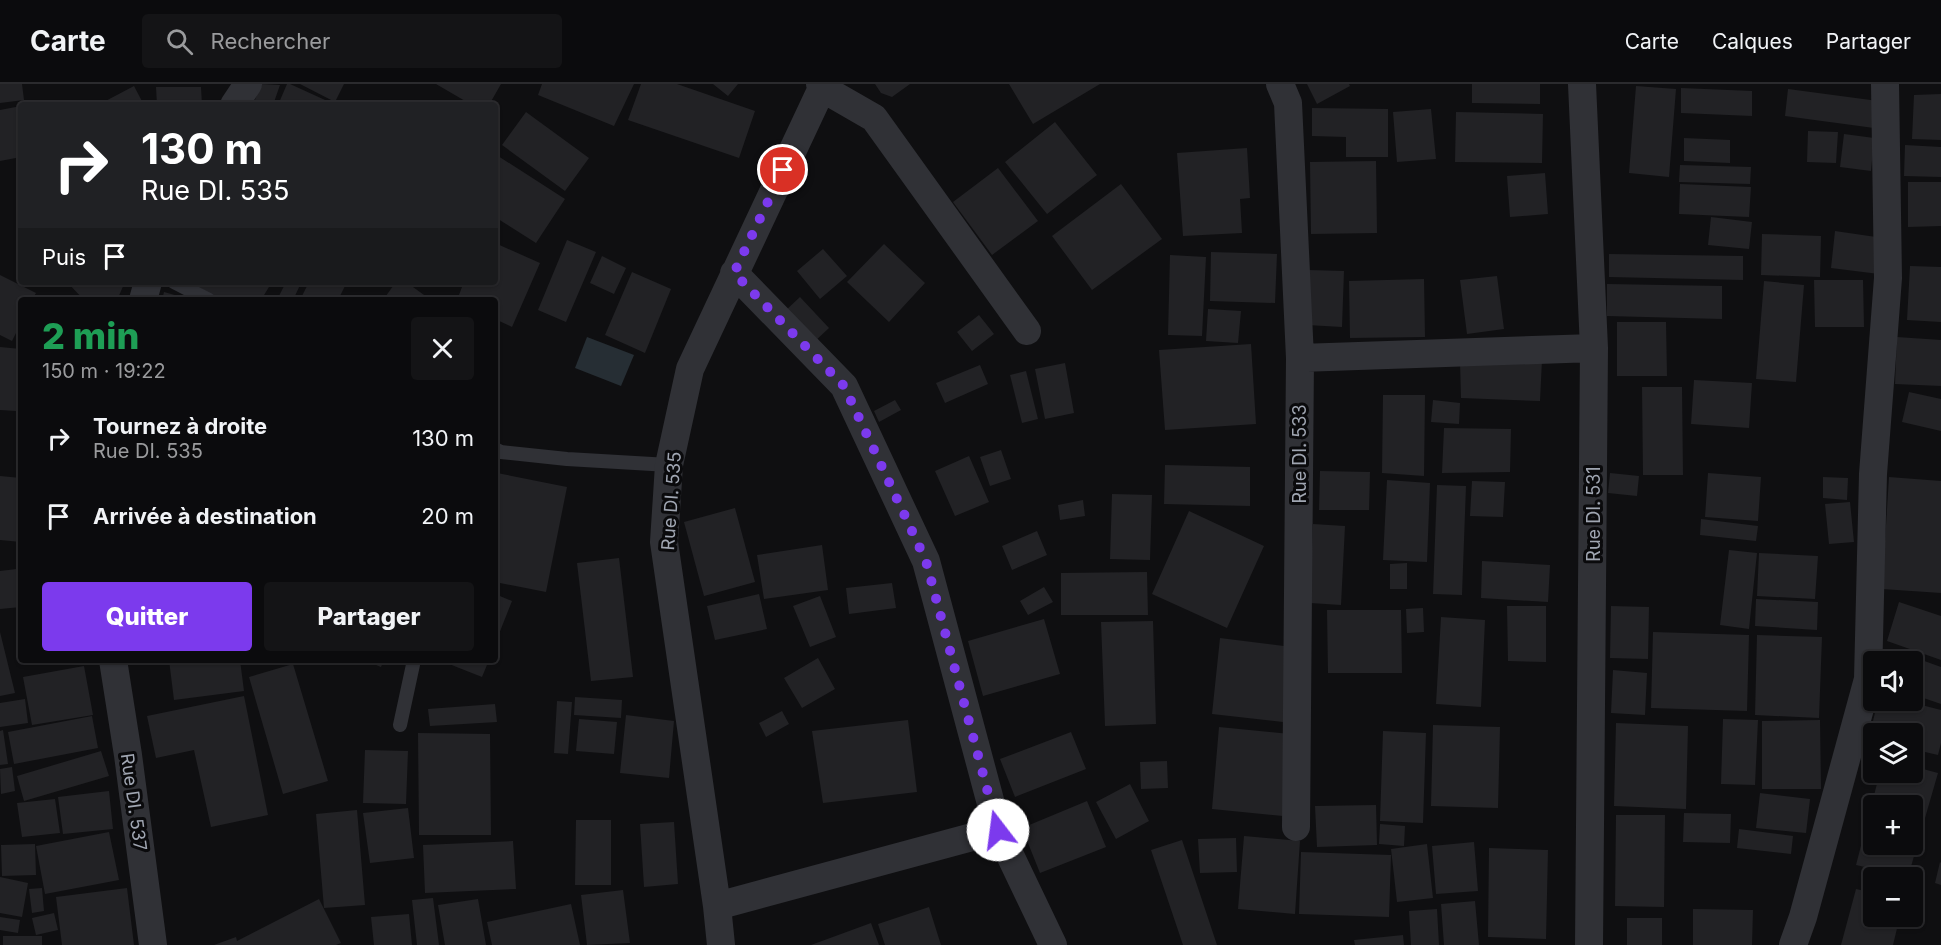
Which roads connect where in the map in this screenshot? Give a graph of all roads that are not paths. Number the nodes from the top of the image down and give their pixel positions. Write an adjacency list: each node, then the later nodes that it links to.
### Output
1 (1280, 84): 10 (street, Rue DI. 533)
2 (1582, 84): 9 (street, Rue DI. 531)
3 (1885, 84): 23 (street)
4 (821, 86): 5 (street, Rue DI. 535); 8 (street)
5 (734, 273): 12 (street, Rue DI. 535); 17 (street)
6 (180, 285): 7 (lane)
7 (203, 297)
8 (1027, 331)
9 (1594, 348): 10 (street); 22 (street, Rue DI. 531)
10 (1299, 358): 16 (street, Rue DI. 533)
11 (498, 455): 12 (lane)
12 (669, 465): 18 (street, Rue DI. 535)
13 (113, 663): 19 (street, Rue DI. 537)
14 (413, 663): 15 (lane)
15 (400, 725)
16 (1296, 827)
17 (998, 830): 18 (street); 21 (street)
18 (717, 906): 20 (street, Rue DI. 535)
19 (153, 945)
20 (721, 945)
21 (1053, 945)
22 (1589, 945)
23 (1793, 945)

